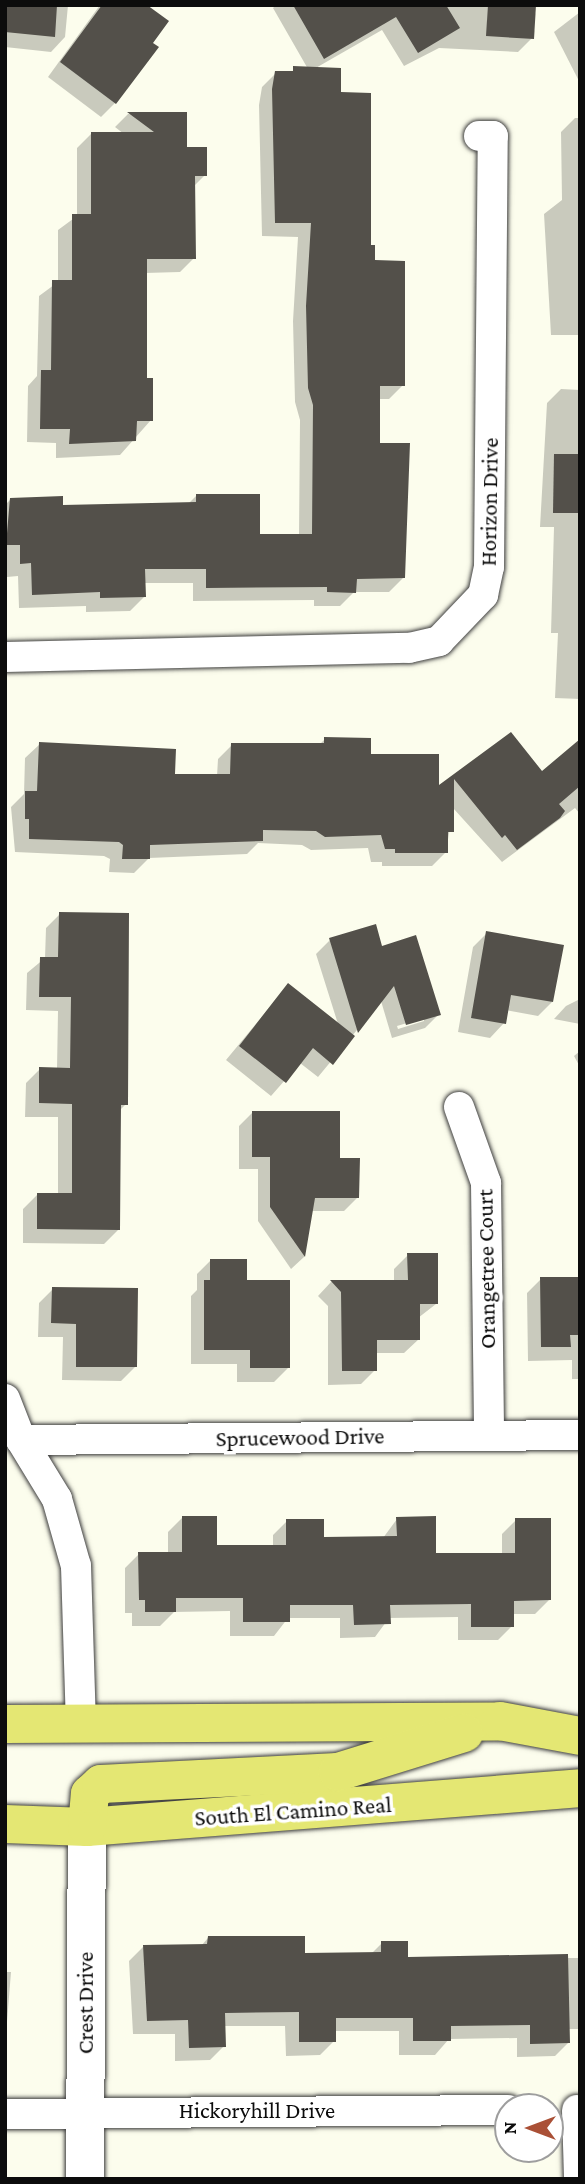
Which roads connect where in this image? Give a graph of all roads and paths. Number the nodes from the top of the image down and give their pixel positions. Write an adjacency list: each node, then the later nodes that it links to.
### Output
1 (479, 136): 2 (street, Horizon Drive)
2 (5, 657)
3 (459, 1107): 5 (street, Orangetree Court)
4 (5, 1399): 7 (street)
5 (489, 1435): 6 (street, Sprucewood Drive); 7 (street, Sprucewood Drive)
6 (580, 1435)
7 (21, 1440): 9 (street)
8 (499, 1721): 9 (main road); 11 (main road); 14 (main road)
9 (81, 1723): 10 (main road)
10 (5, 1724)
11 (580, 1736)
12 (580, 1788): 14 (main road, South El Camino Real)
13 (5, 1824): 14 (main road, South El Camino Real)
14 (87, 1827): 15 (street, Crest Drive)
15 (85, 2110): 16 (street, Hickoryhill Drive); 18 (street, Hickoryhill Drive); 19 (street, Crest Drive)
16 (494, 2110)
17 (569, 2110): 20 (street)
18 (5, 2114)
19 (85, 2179)
20 (579, 2179)

